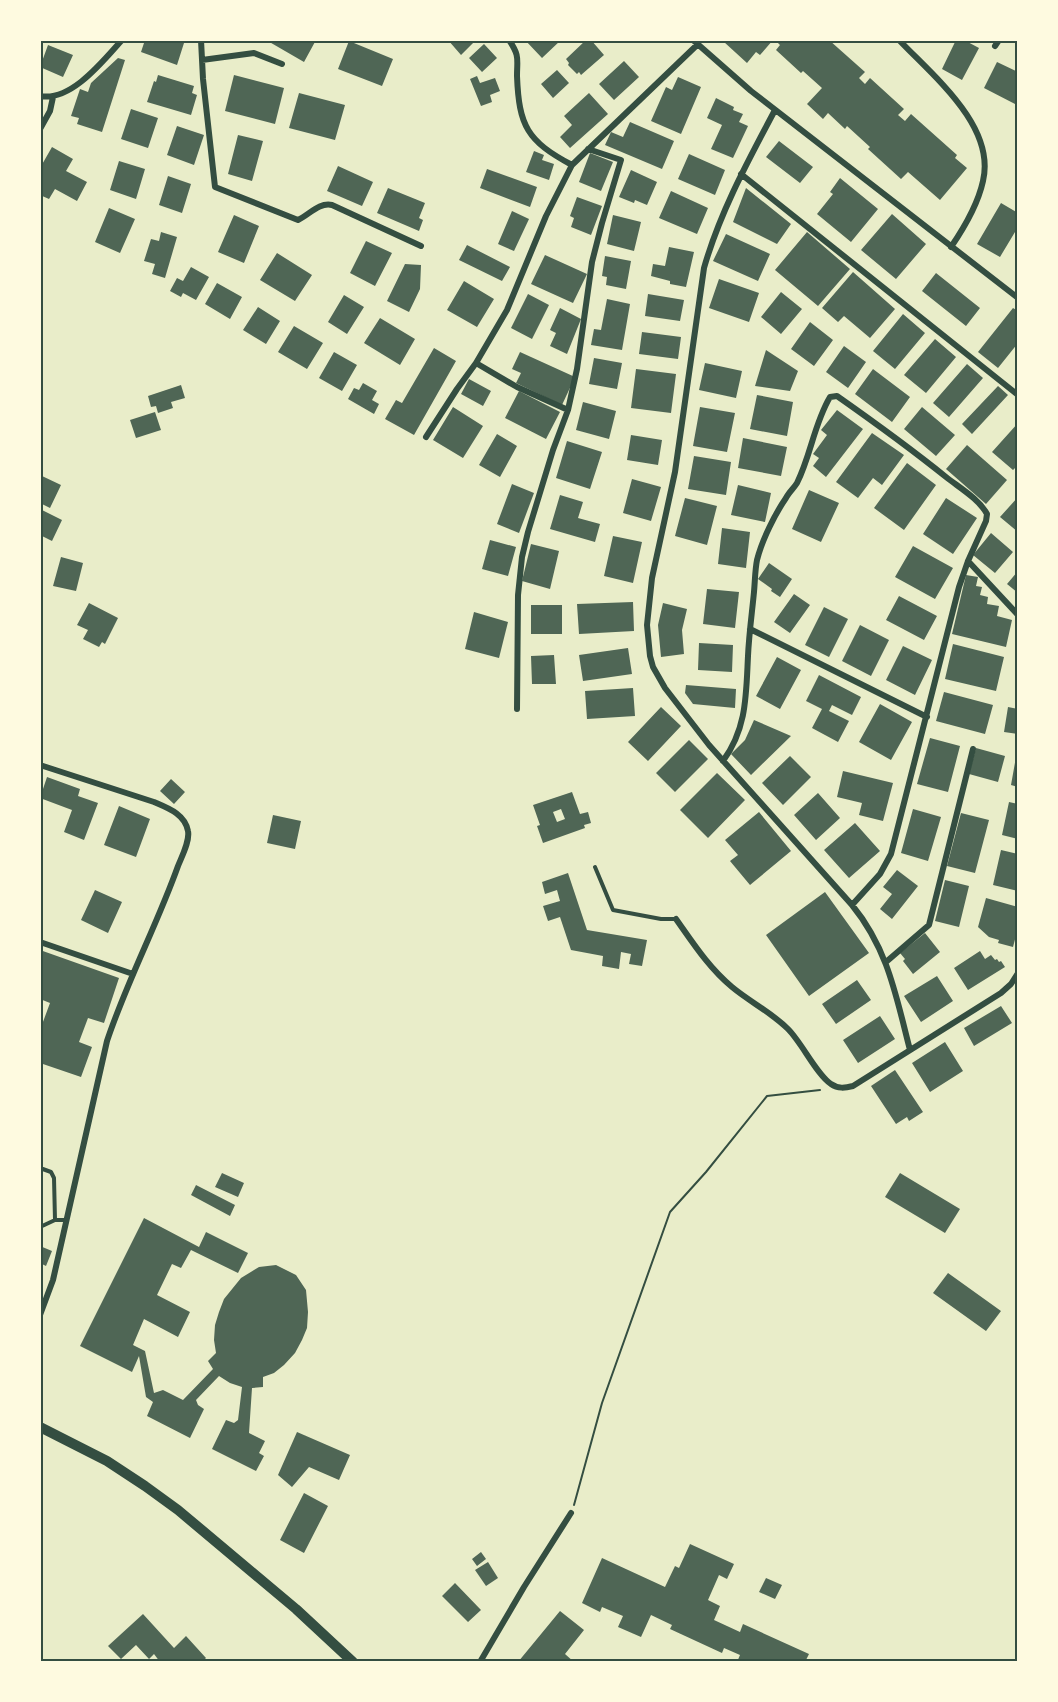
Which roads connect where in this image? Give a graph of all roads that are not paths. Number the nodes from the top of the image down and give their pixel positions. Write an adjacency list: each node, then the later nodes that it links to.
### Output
1 (122, 40): 9 (street)
2 (201, 40): 6 (street)
3 (509, 40): 13 (street)
4 (899, 40): 16 (street)
5 (695, 43): 10 (street); 12 (street)
6 (202, 60): 7 (street); 15 (street)
7 (282, 64)
8 (40, 96): 9 (street)
9 (53, 97): 11 (street)
10 (775, 110): 14 (street); 16 (street)
11 (40, 129)
12 (588, 149): 13 (street); 20 (street)
13 (572, 165): 18 (street)
14 (741, 174): 19 (street); 28 (street)
15 (421, 246)
16 (951, 247): 17 (street)
17 (1017, 298)
18 (476, 363): 20 (street); 21 (street)
19 (1017, 395)
20 (568, 410): 25 (street)
21 (426, 437)
22 (968, 561): 23 (street); 24 (street); 26 (street)
23 (1017, 615)
24 (750, 629): 26 (street); 28 (street)
25 (517, 709)
26 (927, 717): 31 (street)
27 (973, 749): 34 (street)
28 (723, 761): 31 (street)
29 (40, 765): 36 (street)
30 (595, 867): 32 (lane)
31 (852, 904): 34 (street)
32 (676, 919): 37 (street)
33 (40, 942): 36 (street)
34 (886, 962): 37 (street)
35 (1017, 973): 37 (street)
36 (133, 974): 40 (street)
37 (910, 1050)
38 (40, 1168): 39 (lane)
39 (56, 1220): 40 (lane); 41 (lane)
40 (66, 1220): 42 (street)
41 (40, 1227)
42 (40, 1315)
43 (40, 1427): 45 (main road)
44 (572, 1513): 46 (street)
45 (353, 1662)
46 (480, 1662)

